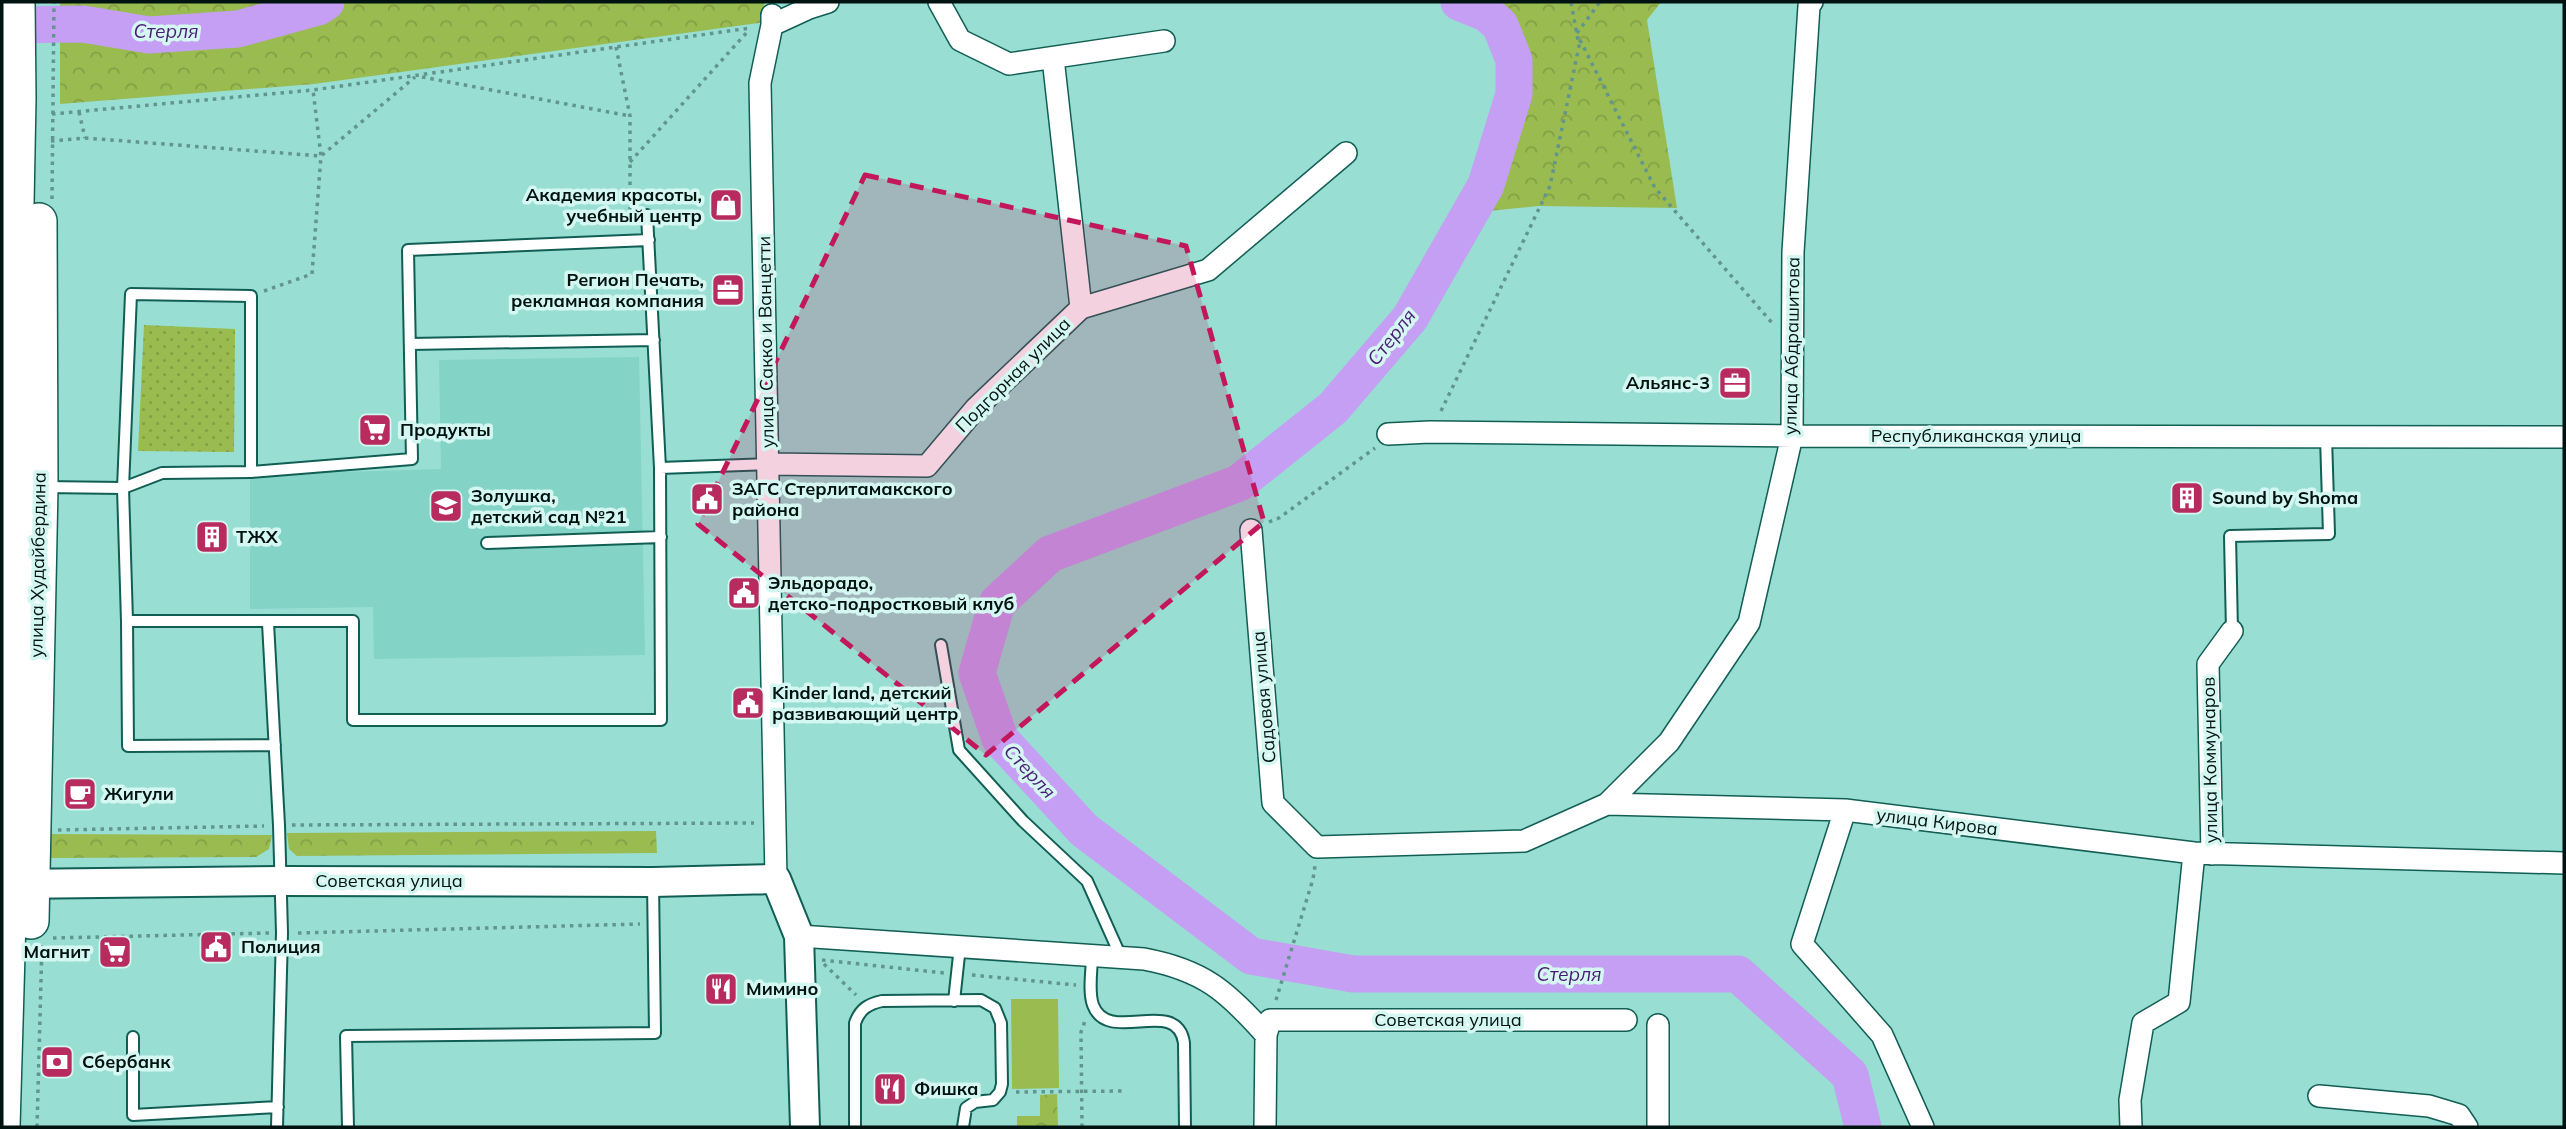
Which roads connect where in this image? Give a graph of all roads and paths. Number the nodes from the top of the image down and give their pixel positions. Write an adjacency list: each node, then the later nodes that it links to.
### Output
1 (17, 2): 17 (main road, улица Худайбердина)
2 (38, 2): 17 (main road, улица Худайбердина)
3 (54, 2): 18 (path)
4 (828, 2): 9 (street)
5 (939, 2): 14 (street)
6 (1570, 2): 11 (path)
7 (1600, 2): 11 (path)
8 (1809, 3): 33 (street, улица Абдрашитова)
9 (772, 20): 10 (path); 39 (street, улица Сакко и Ванцетти)
10 (750, 28): 13 (path); 24 (path)
11 (1577, 34): 33 (path); 34 (path)
12 (1164, 41): 14 (street)
13 (616, 47): 15 (path); 19 (path)
14 (1053, 58): 29 (street)
15 (416, 76): 16 (path); 19 (path); 23 (path)
16 (313, 90): 18 (path); 23 (path)
17 (28, 97): 30 (main road, улица Худайбердина); 42 (main road, улица Худайбердина)
18 (79, 112): 20 (path)
19 (630, 116): 24 (path)
20 (85, 138): 21 (path); 23 (path)
21 (51, 141)
22 (1346, 153): 29 (street, Подгорная улица)
23 (321, 156): 28 (path)
24 (630, 162): 27 (path)
25 (647, 215): 26 (lane)
26 (649, 240): 27 (lane); 31 (lane)
27 (631, 241): 32 (lane)
28 (251, 296): 41 (lane); 43 (lane)
29 (1081, 308): 39 (street, Подгорная улица)
30 (8, 318): 51 (main road, улица Худайбердина)
31 (654, 340): 32 (lane); 40 (lane)
32 (410, 345): 41 (lane)
33 (1793, 346): 36 (street, улица Абдрашитова)
34 (1430, 432): 35 (street, Республиканская улица); 36 (street, Республиканская улица)
35 (1388, 433): 44 (path)
36 (1792, 436): 37 (street, Республиканская улица); 53 (street, улица Абдрашитова)
37 (2326, 437): 38 (street, Республиканская улица); 49 (lane)
38 (2564, 437)
39 (769, 464): 40 (lane); 56 (street, улица Сакко и Ванцетти)
40 (660, 468): 45 (lane)
41 (251, 472): 43 (lane)
42 (40, 487): 43 (lane); 65 (main road, улица Худайбердина)
43 (123, 488): 47 (lane)
44 (1251, 530): 58 (street, Садовая улица)
45 (660, 537): 46 (lane); 48 (lane)
46 (487, 543)
47 (127, 621): 48 (lane); 52 (lane)
48 (268, 623): 52 (lane)
49 (2232, 631): 59 (street, улица Коммунаров)
50 (941, 645): 71 (lane)
51 (4, 736): 65 (main road, улица Худайбердина)
52 (275, 745): 55 (lane)
53 (1607, 804): 54 (street, улица Кирова); 58 (street, улица Кирова)
54 (1845, 810): 59 (street, улица Кирова); 97 (street)
55 (279, 825): 56 (path); 57 (path); 63 (lane)
56 (776, 828): 61 (street, улица Сакко и Ванцетти)
57 (45, 830)
58 (1317, 847)
59 (2203, 854): 60 (street, улица Кирова); 98 (street, улица Коммунаров)
60 (2564, 863)
61 (776, 879): 64 (street, Советская улица); 68 (street, улица Сакко и Ванцетти)
62 (1313, 879): 77 (path)
63 (280, 881): 64 (street, Советская улица); 65 (street, Советская улица); 67 (lane)
64 (653, 882): 66 (lane)
65 (14, 884): 85 (main road, улица Худайбердина); 86 (main road, улица Худайбердина)
66 (653, 923): 67 (path); 89 (lane)
67 (282, 933): 84 (lane); 87 (path)
68 (799, 936): 69 (street); 90 (street, улица Сакко и Ванцетти)
69 (960, 946): 70 (street); 73 (lane)
70 (1091, 955): 71 (street); 75 (lane)
71 (1121, 957): 77 (street)
72 (820, 960): 74 (path)
73 (954, 1001): 74 (lane); 81 (lane)
74 (867, 1006): 91 (lane)
75 (1096, 1010): 82 (path); 94 (lane)
76 (1626, 1020): 77 (street, Советская улица)
77 (1270, 1021): 95 (street)
78 (1658, 1025): 96 (street)
79 (133, 1037): 84 (lane)
80 (1123, 1091): 82 (path)
81 (1000, 1092): 82 (path); 92 (lane)
82 (1082, 1092): 93 (path)
83 (2319, 1096): 99 (street)
84 (278, 1107): 88 (lane)
85 (2, 1127)
86 (23, 1127)
87 (37, 1127)
88 (277, 1127)
89 (348, 1127)
90 (805, 1127)
91 (855, 1127)
92 (963, 1127)
93 (1082, 1127)
94 (1185, 1127)
95 (1265, 1127)
96 (1658, 1127)
97 (1923, 1127)
98 (2131, 1127)
99 (2467, 1127)

